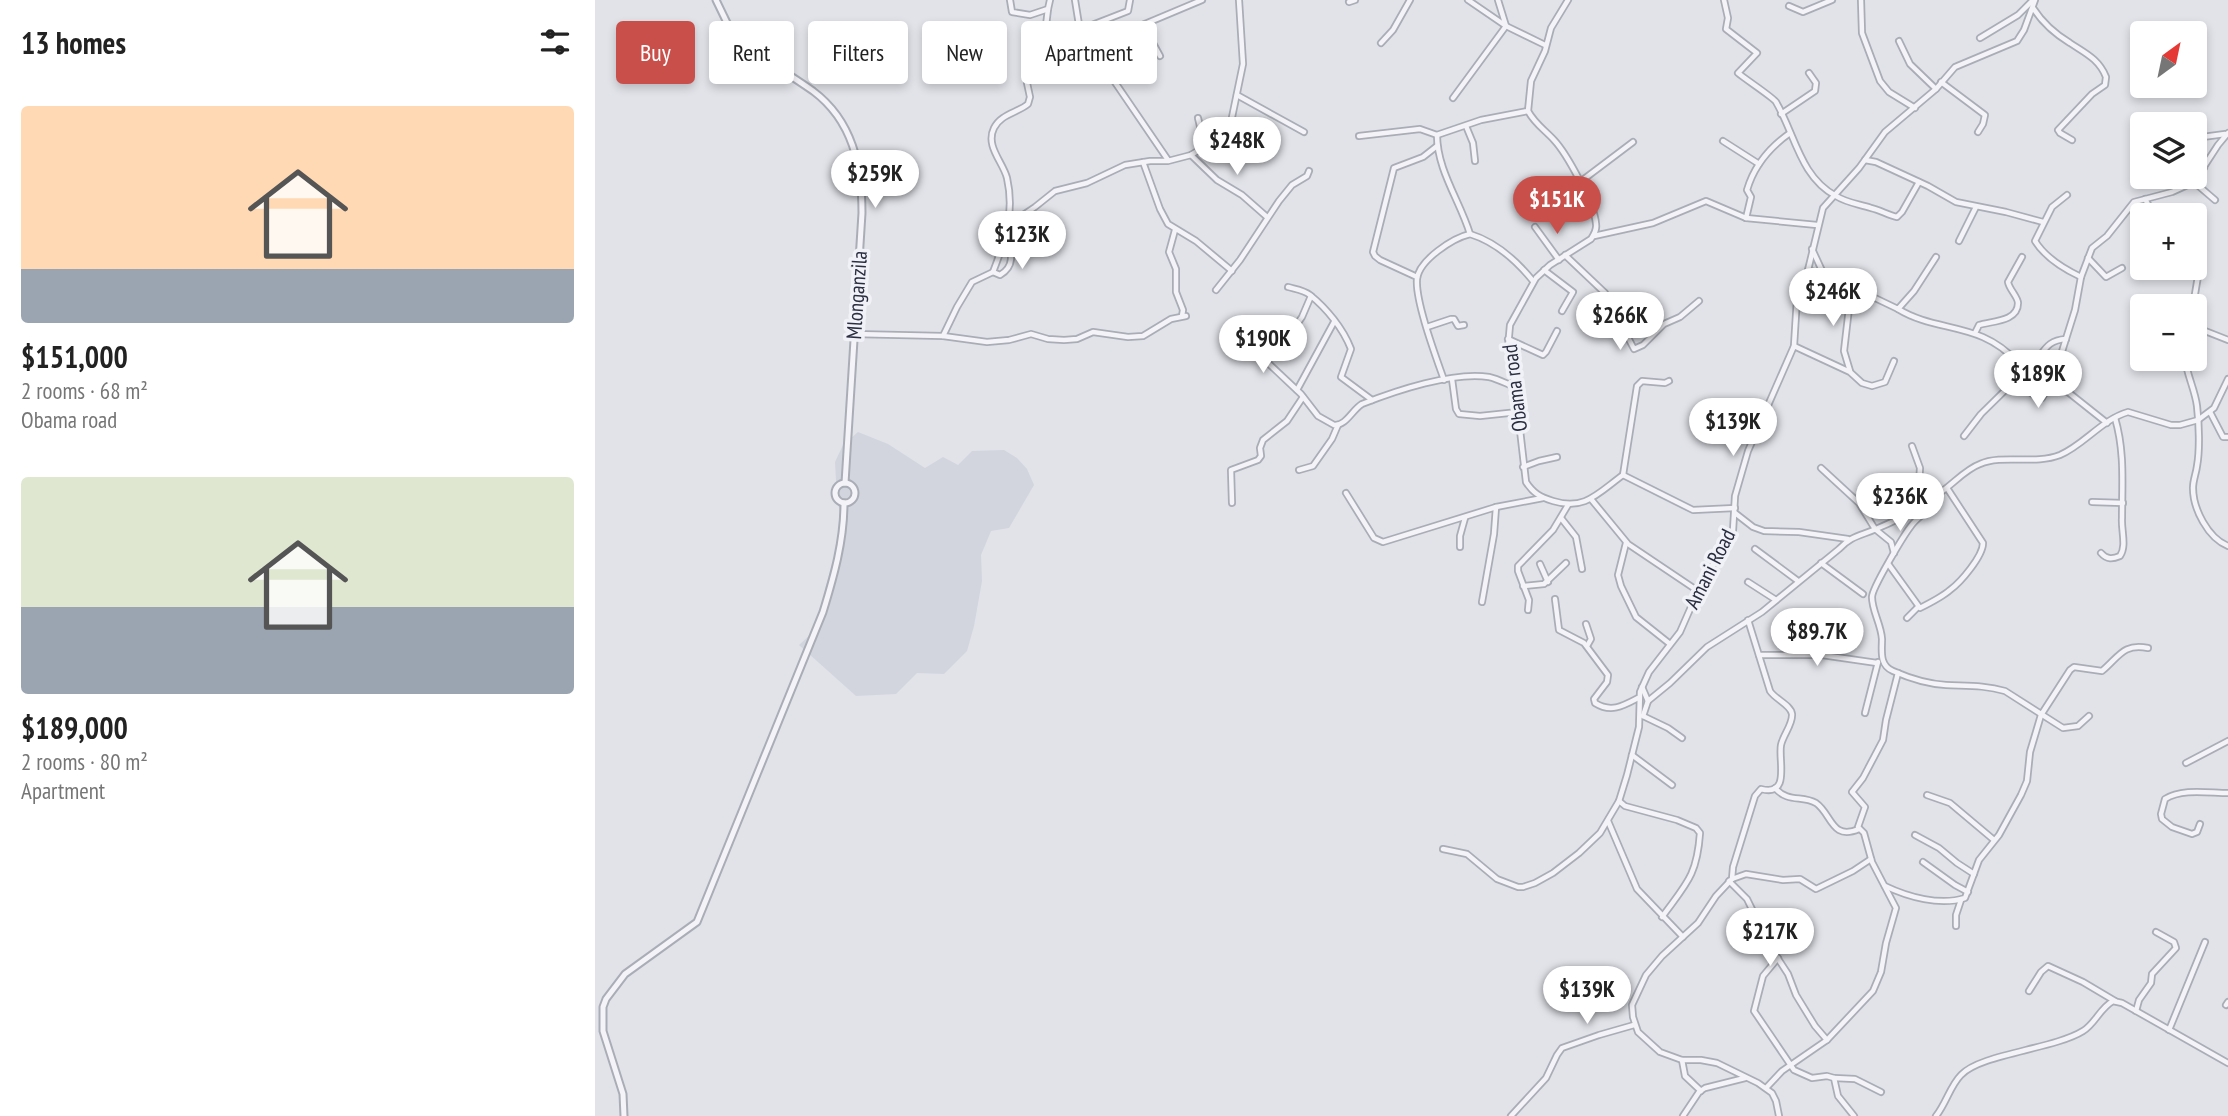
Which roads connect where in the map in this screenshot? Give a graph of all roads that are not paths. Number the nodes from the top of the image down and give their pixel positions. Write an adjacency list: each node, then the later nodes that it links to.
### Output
1 (716, 0): 114 (street, Mlonganzila)
2 (1010, 0): 20 (street)
3 (1050, 0): 20 (street)
4 (1130, 0): 23 (street)
5 (1202, 0): 24 (street)
6 (1238, 0): 37 (street)
7 (1355, 0): 17 (street)
8 (1411, 0): 28 (street)
9 (1468, 0): 25 (street)
10 (1498, 0): 25 (street)
11 (1567, 0): 29 (street)
12 (1724, 0): 41 (street)
13 (1832, 0): 18 (street)
14 (1861, 0): 39 (street)
15 (2034, 0): 19 (street, Amani Road); 26 (street)
16 (1077, 2): 22 (street)
17 (1349, 2)
18 (1789, 6)
19 (2032, 8): 33 (street, Amani Road); 51 (street)
20 (1048, 9): 21 (street)
21 (1047, 21)
22 (1079, 21)
23 (1105, 21)
24 (1152, 21)
25 (1506, 26): 29 (street); 38 (street)
26 (1980, 38)
27 (1899, 41): 36 (street)
28 (1381, 43)
29 (1545, 45): 40 (street)
30 (1157, 51): 31 (street)
31 (1160, 56)
32 (1809, 73): 41 (street)
33 (1941, 82): 36 (street, Amani Road); 45 (street)
34 (1027, 84): 77 (street)
35 (1115, 84): 57 (street)
36 (1935, 89): 39 (street, Amani Road)
37 (1237, 95): 44 (street); 55 (street)
38 (1453, 97)
39 (1915, 108): 59 (street, Amani Road)
40 (1528, 111): 43 (street); 64 (street)
41 (1781, 114): 46 (street)
42 (1198, 118): 55 (street)
43 (1466, 126): 48 (street); 58 (street)
44 (1304, 132)
45 (1978, 132)
46 (1790, 133): 61 (street); 69 (street)
47 (2228, 134): 50 (street); 62 (street)
48 (1437, 135): 49 (street); 54 (street)
49 (1359, 136)
50 (2207, 137)
51 (2072, 140)
52 (1723, 141): 61 (street)
53 (1633, 142): 64 (street)
54 (1437, 146): 82 (street); 97 (street)
55 (1205, 147): 56 (street)
56 (1191, 155): 57 (street); 74 (street)
57 (1168, 161): 60 (street)
58 (1475, 161)
59 (1864, 161): 65 (street); 69 (street, Amani Road)
60 (1143, 162): 77 (street); 80 (street)
61 (1759, 164): 75 (street)
62 (2207, 164)
63 (1309, 171): 74 (street)
64 (1580, 182): 83 (street)
65 (1919, 182): 69 (street); 73 (street)
66 (2179, 189): 70 (street)
67 (2201, 189): 71 (street)
68 (2067, 195): 76 (street)
69 (1834, 196): 78 (street, Amani Road)
70 (2145, 199): 72 (street); 89 (street)
71 (2215, 200)
72 (2147, 203)
73 (1976, 207): 76 (street); 84 (street)
74 (1268, 217): 94 (street)
75 (1746, 218): 78 (street, Obama road); 83 (street, Obama road)
76 (2043, 222): 98 (street)
77 (1010, 224): 81 (street)
78 (1817, 225): 85 (street, Amani Road)
79 (1535, 227): 90 (street)
80 (1175, 230): 94 (street); 115 (street)
81 (1007, 234): 95 (street); 95 (street)
82 (1470, 234): 97 (street); 99 (street)
83 (1594, 236): 86 (street, Obama road)
84 (1959, 241)
85 (1812, 249): 93 (street, Amani Road); 96 (street)
86 (1565, 255): 90 (street, Obama road); 104 (street)
87 (1936, 257): 105 (street)
88 (2022, 257): 113 (street)
89 (2088, 257): 91 (street); 98 (street)
90 (1559, 260): 92 (street, Obama road)
91 (2122, 268)
92 (1544, 270): 99 (street, Obama road); 106 (street)
93 (1808, 270): 96 (street); 120 (street, Amani Road)
94 (1232, 271): 102 (street)
95 (993, 272): 115 (street)
96 (1825, 276): 100 (street)
97 (1417, 277): 109 (street)
98 (2081, 277): 118 (street)
99 (1533, 281): 117 (street, Obama road)
100 (1856, 283): 105 (street); 123 (street)
101 (1288, 287): 103 (street)
102 (1216, 290)
103 (1311, 295): 107 (street); 112 (street)
104 (1699, 301)
105 (1898, 309): 113 (street)
106 (1562, 311)
107 (1335, 321): 133 (street); 135 (street)
108 (1464, 325): 109 (street)
109 (1427, 327): 128 (street)
110 (1557, 331): 117 (street)
111 (2207, 332): 119 (street)
112 (1291, 333)
113 (1975, 333): 124 (street)
114 (854, 334): 115 (street); 150 (street, Mlonganzila)
115 (943, 336)
116 (1250, 339): 133 (street)
117 (1508, 339): 132 (street, Obama road)
118 (2066, 339): 124 (street); 125 (street)
119 (2228, 341)
120 (1794, 346): 123 (street); 162 (street, Amani Road)
121 (1894, 361): 123 (street)
122 (2188, 371): 139 (street)
123 (1850, 372)
124 (2018, 377): 130 (street); 131 (street)
125 (2054, 377): 130 (street); 140 (street)
126 (1452, 379): 128 (street); 132 (street); 136 (street)
127 (2228, 379): 137 (street)
128 (1444, 380): 135 (street)
129 (1669, 381): 149 (street)
130 (2021, 383): 131 (street)
131 (2011, 384): 142 (street)
132 (1515, 388): 136 (street, Obama road)
133 (1297, 390): 134 (street)
134 (1303, 397): 141 (street); 158 (street)
135 (1372, 400): 141 (street)
136 (1518, 412): 146 (street, Obama road)
137 (2210, 412): 139 (street); 143 (street)
138 (2115, 418): 139 (street); 140 (street); 159 (street)
139 (2198, 420): 168 (street)
140 (2107, 423): 151 (street)
141 (1338, 425): 148 (street)
142 (1964, 436)
143 (2228, 437)
144 (1912, 446): 155 (street)
145 (1557, 457): 146 (street)
146 (1523, 467): 153 (street, Obama road)
147 (1821, 468): 165 (street)
148 (1299, 470)
149 (1623, 475): 154 (street); 162 (street)
150 (845, 483): 157 (street); 157 (street)
151 (1947, 488): 155 (street); 187 (street)
152 (1346, 493): 163 (street)
153 (1543, 498): 160 (street); 161 (street)
154 (1591, 499): 160 (street); 167 (street)
155 (1932, 499): 165 (street); 172 (street)
156 (2092, 502): 159 (street)
157 (844, 503): 249 (street)
158 (1232, 503)
159 (2123, 503): 171 (street)
160 (1568, 505): 164 (street)
161 (1496, 506): 163 (street); 186 (street)
162 (1735, 510): 166 (street); 182 (street, Amani Road)
163 (1465, 517): 169 (street)
164 (1561, 518): 177 (street); 181 (street)
165 (1875, 529): 166 (street); 172 (street)
166 (1849, 539): 174 (street)
167 (1626, 542): 182 (street); 192 (street)
168 (2228, 546)
169 (1460, 547)
170 (1755, 550): 178 (street)
171 (2101, 553)
172 (1894, 554): 176 (street)
173 (1566, 563): 179 (street)
174 (1821, 563): 178 (street); 183 (street)
175 (1540, 564): 179 (street)
176 (1889, 565): 187 (street); 195 (street)
177 (1582, 569)
178 (1798, 581): 185 (street)
179 (1548, 582): 181 (street)
180 (1748, 582): 185 (street)
181 (1523, 586): 188 (street)
182 (1698, 591): 192 (street, Amani Road)
183 (1863, 594)
184 (1555, 599): 193 (street)
185 (1776, 600): 190 (street)
186 (1482, 602)
187 (1918, 607): 189 (street)
188 (1528, 610)
189 (1907, 618)
190 (1748, 620): 196 (street); 201 (street)
191 (1586, 624): 193 (street)
192 (1670, 644): 199 (street, Amani Road)
193 (1587, 647): 200 (street)
194 (2148, 648): 203 (street)
195 (1881, 654): 197 (street); 198 (street)
196 (1759, 655): 197 (street); 212 (street)
197 (1877, 663): 202 (street)
198 (1898, 673): 203 (street); 218 (street)
199 (1642, 687): 200 (street, Amani Road); 201 (street)
200 (1638, 698): 206 (street, Amani Road)
201 (1648, 701): 204 (street)
202 (1865, 713)
203 (2041, 715): 205 (street); 220 (street)
204 (1643, 716): 206 (street); 207 (street)
205 (2089, 716)
206 (1639, 727): 209 (street, Amani Road)
207 (1682, 737)
208 (2228, 741): 210 (street)
209 (1632, 755): 211 (street); 215 (street, Amani Road)
210 (2186, 763)
211 (1672, 785)
212 (1775, 788): 218 (street); 225 (street)
213 (2228, 793): 217 (street)
214 (1927, 795): 220 (street)
215 (1619, 801): 216 (street, Amani Road); 229 (street)
216 (1608, 820): 221 (street, Amani Road); 229 (street)
217 (2200, 824)
218 (1859, 829): 222 (street)
219 (1915, 835): 224 (street)
220 (1994, 840): 224 (street)
221 (1443, 849)
222 (1871, 859): 225 (street); 226 (street)
223 (1923, 862): 227 (street)
224 (1974, 874): 227 (street)
225 (1730, 880): 232 (street); 234 (street)
226 (1885, 886): 228 (street); 240 (street)
227 (1968, 892): 228 (street)
228 (1962, 899): 230 (street)
229 (1662, 916): 232 (street)
230 (1956, 926)
231 (2156, 932): 237 (street)
232 (1683, 937): 238 (street)
233 (2205, 942): 239 (street)
234 (1778, 958): 240 (street); 243 (street)
235 (2029, 990): 236 (street)
236 (2116, 1001): 237 (street); 254 (street)
237 (2136, 1011): 239 (street)
238 (1634, 1025): 241 (street); 250 (street)
239 (2169, 1030): 242 (street)
240 (1827, 1040): 243 (street)
241 (1682, 1060): 245 (street); 247 (street)
242 (2228, 1063)
243 (1790, 1066): 244 (street); 246 (street)
244 (1833, 1077): 248 (street); 253 (street)
245 (1746, 1078): 246 (street); 247 (street)
246 (1766, 1088): 252 (street)
247 (1701, 1091): 251 (street)
248 (1881, 1092)
249 (624, 1116)
250 (1511, 1116)
251 (1683, 1116)
252 (1779, 1116)
253 (1854, 1116)
254 (1935, 1116)

